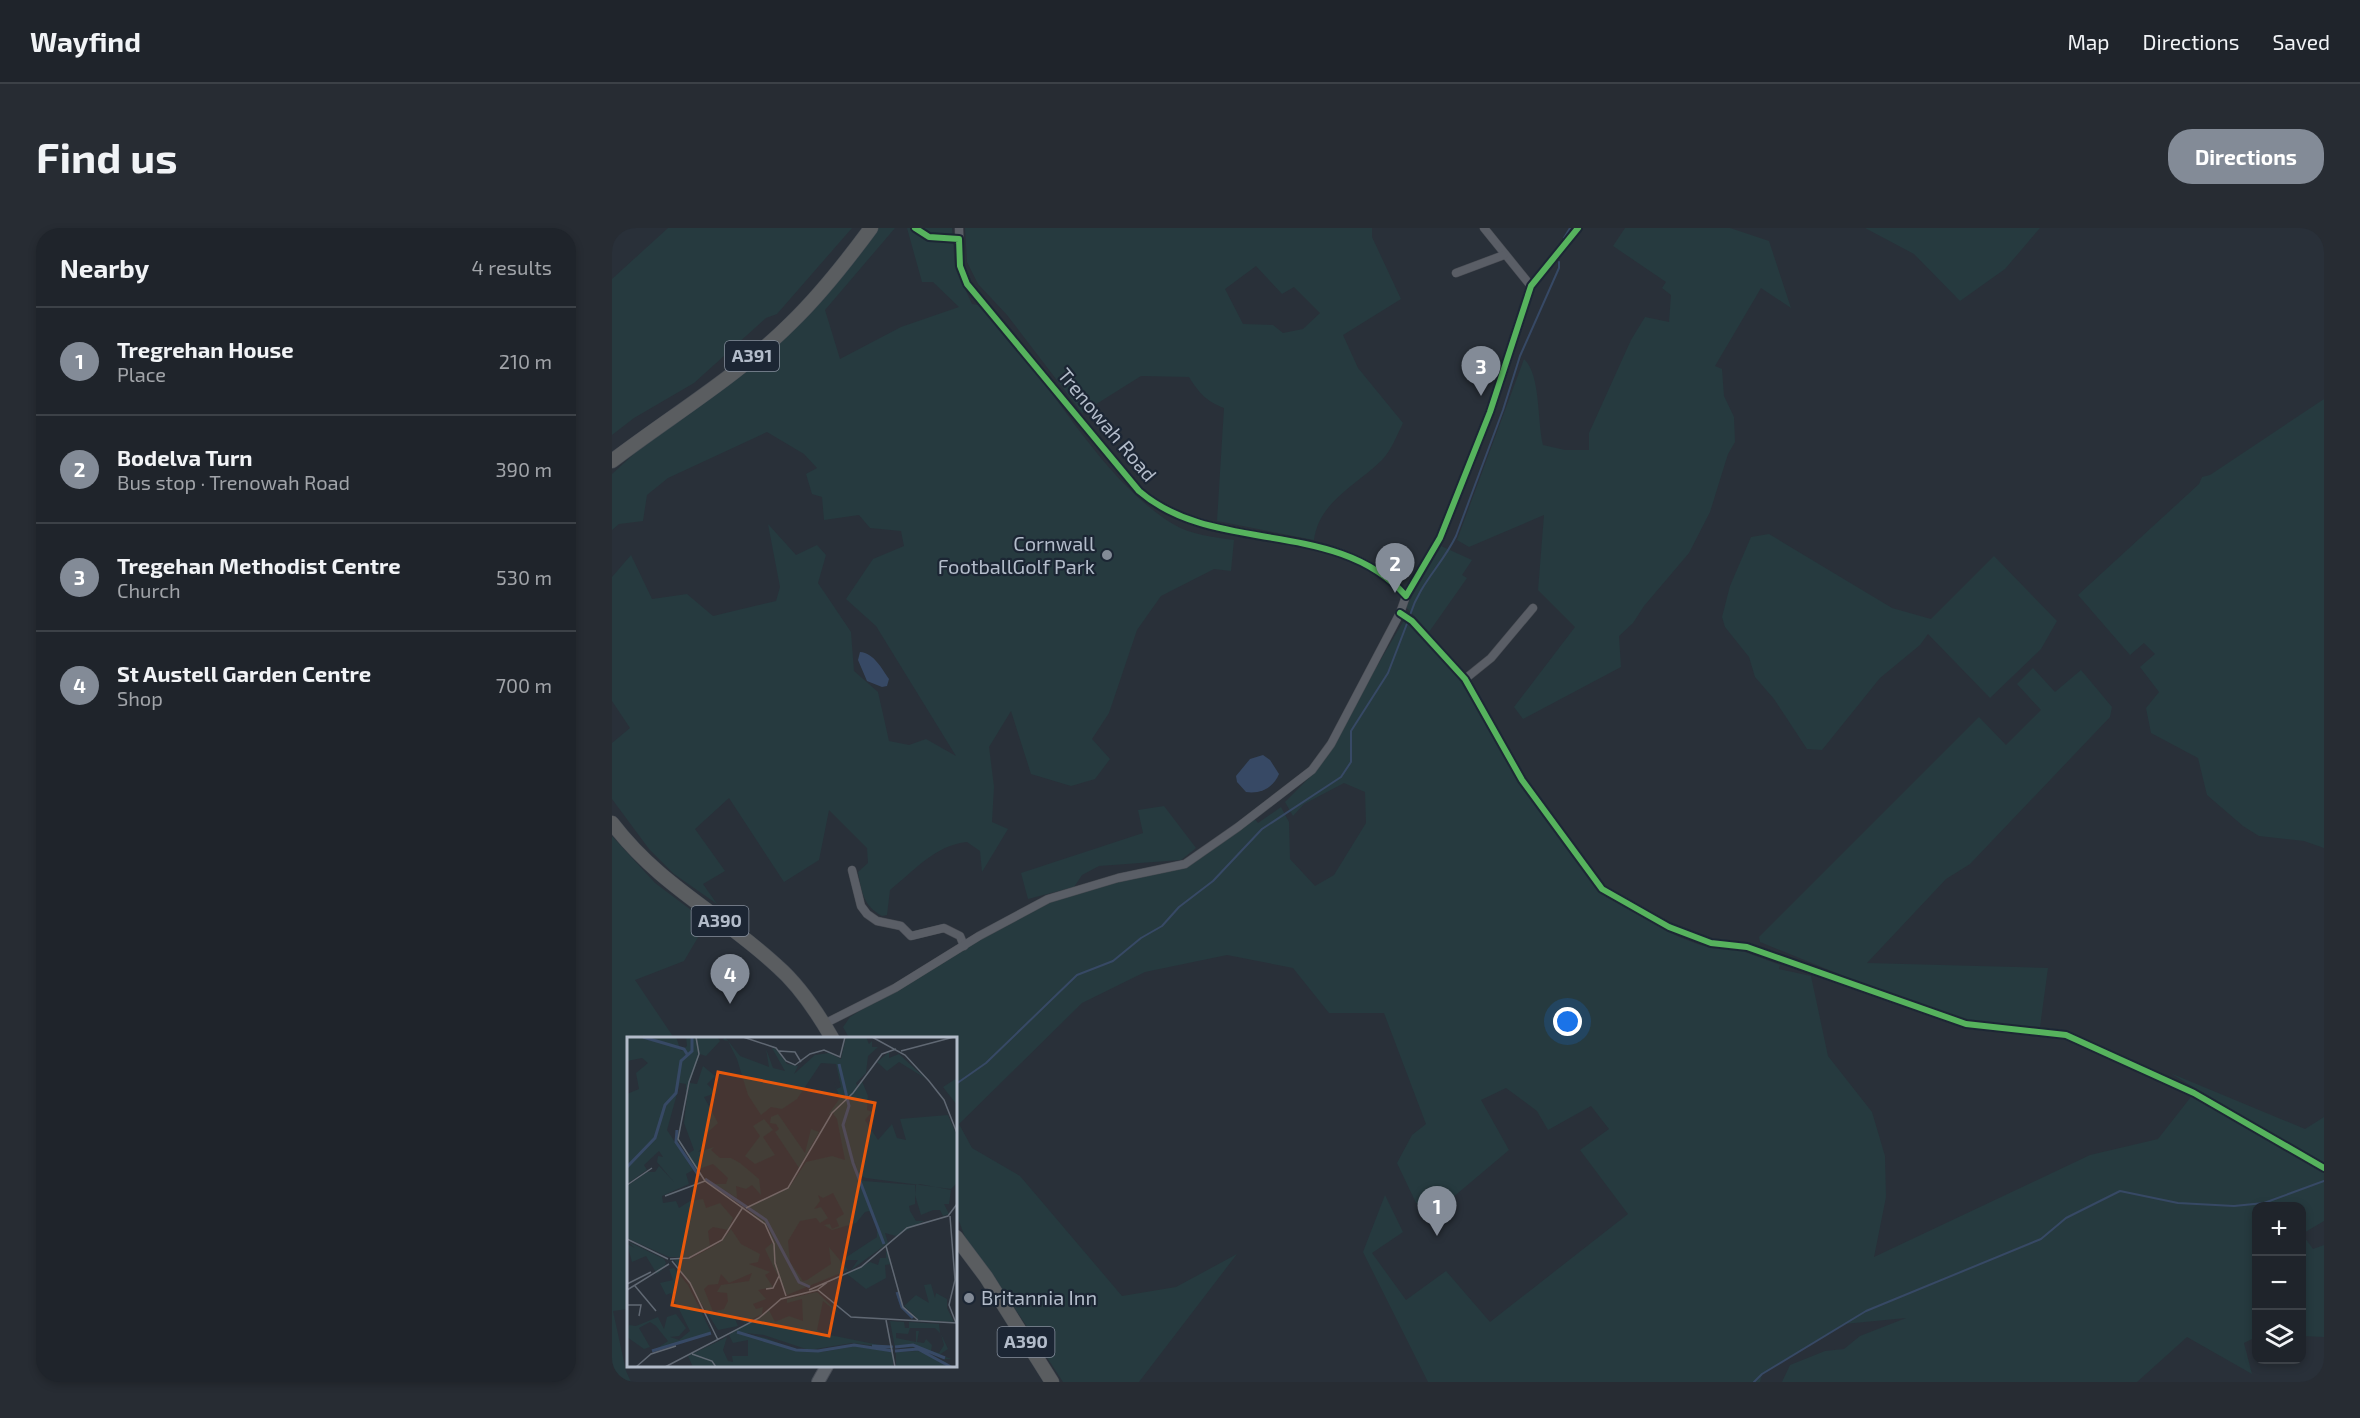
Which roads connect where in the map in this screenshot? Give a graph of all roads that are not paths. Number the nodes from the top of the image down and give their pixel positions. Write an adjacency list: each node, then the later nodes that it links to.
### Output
1 (871, 228): 8 (highway, A391)
2 (959, 228): 9 (street, Trenowah Road)
3 (1484, 228): 5 (street)
4 (1578, 228): 7 (street)
5 (1504, 255): 6 (street); 7 (street)
6 (1456, 273)
7 (1531, 286): 9 (street)
8 (612, 460)
9 (1406, 596): 11 (street)
10 (1533, 608): 12 (street)
11 (1406, 617): 12 (street); 15 (street)
12 (1465, 679): 18 (street)
13 (612, 823): 16 (highway, A390)
14 (852, 870): 15 (street)
15 (964, 946): 16 (street)
16 (824, 1024): 17 (highway, A390)
17 (831, 1037)
18 (2324, 1168)
19 (957, 1238): 21 (highway)
20 (957, 1255): 21 (highway)
21 (1000, 1301): 24 (highway, A390)
22 (826, 1367): 23 (main road)
23 (818, 1382)
24 (1052, 1382)

